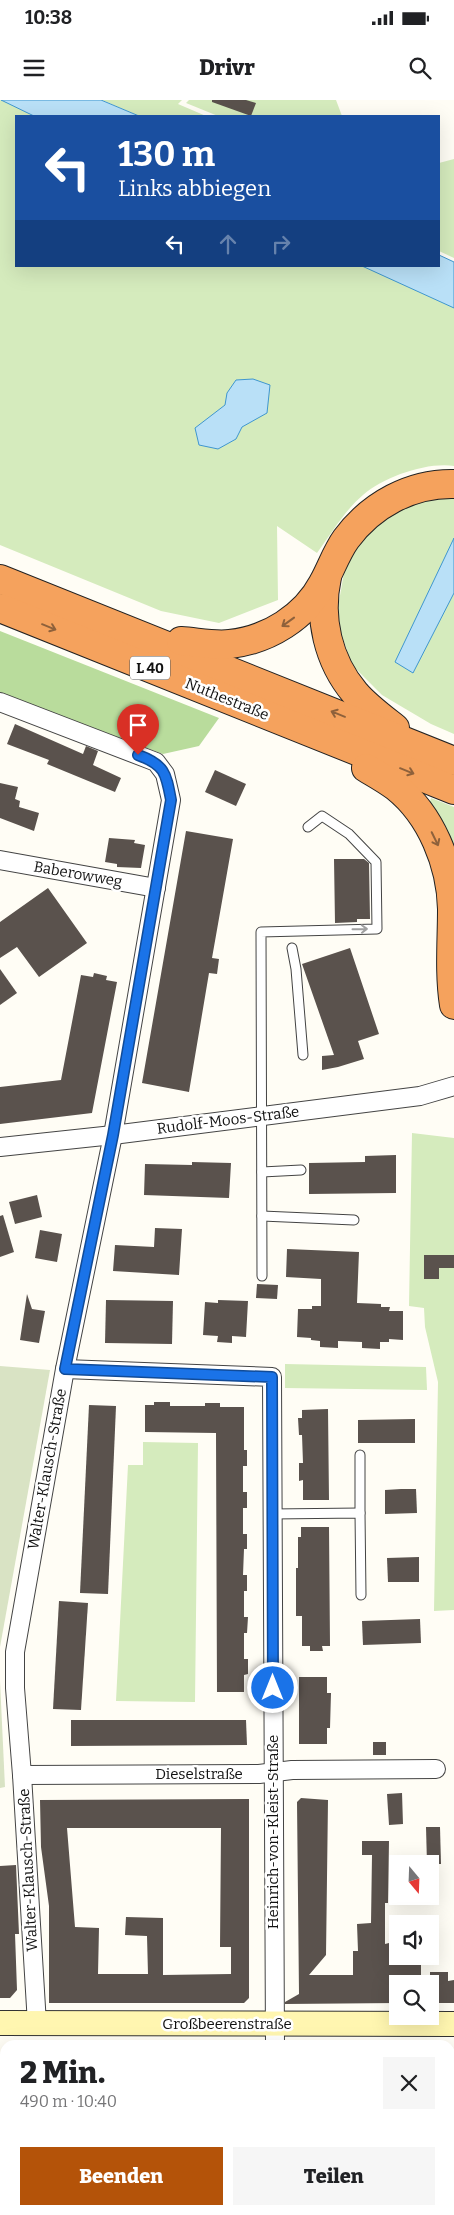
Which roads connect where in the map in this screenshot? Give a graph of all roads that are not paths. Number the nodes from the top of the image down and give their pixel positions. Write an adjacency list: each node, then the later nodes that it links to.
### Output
1 (454, 484): 2 (highway)
2 (329, 571): 5 (highway, one-way to 5); 8 (highway)
3 (0, 579): 5 (highway, Nuthestraße / L 40)
4 (0, 608): 7 (highway, Nuthestraße / L 40, one-way to 7)
5 (144, 636): 8 (highway, Nuthestraße / L 40, one-way to 5)
6 (0, 702): 13 (street, Walter-Klausch-Straße)
7 (296, 726): 10 (highway, Nuthestraße / L 40, one-way to 10); 15 (highway, one-way to 15)
8 (416, 745): 9 (highway, Nuthestraße / L 40)
9 (454, 761)
10 (454, 790)
11 (308, 827): 19 (lane, one-way to 11)
12 (0, 860): 13 (street, Baberowweg)
13 (156, 888): 20 (street, Walter-Klausch-Straße)
14 (292, 948): 17 (lane)
15 (453, 958): 16 (highway)
16 (454, 1005)
17 (303, 1055)
18 (454, 1086): 19 (street, Rudolf-Moos-Straße)
19 (263, 1115): 20 (street, Rudolf-Moos-Straße); 23 (lane)
20 (113, 1135): 21 (street, Rudolf-Moos-Straße); 27 (street, Walter-Klausch-Straße)
21 (0, 1147)
22 (301, 1170): 23 (lane)
23 (262, 1172): 24 (lane)
24 (262, 1216): 25 (lane); 26 (lane)
25 (354, 1220)
26 (262, 1276)
27 (65, 1369): 30 (street, Heinrich-von-Kleist-Straße); 34 (street, Walter-Klausch-Straße)
28 (360, 1455): 29 (lane)
29 (360, 1513): 30 (lane); 31 (lane)
30 (272, 1514): 33 (street, Heinrich-von-Kleist-Straße)
31 (361, 1595)
32 (436, 1769): 33 (street, Dieselstraße)
33 (272, 1773): 34 (street, Dieselstraße); 38 (street, Heinrich-von-Kleist-Straße)
34 (22, 1775): 36 (street, Walter-Klausch-Straße)
35 (0, 2023): 36 (street, Großbeerenstraße)
36 (37, 2024): 38 (street, Großbeerenstraße)
37 (454, 2024): 38 (street, Großbeerenstraße)
38 (275, 2034)

